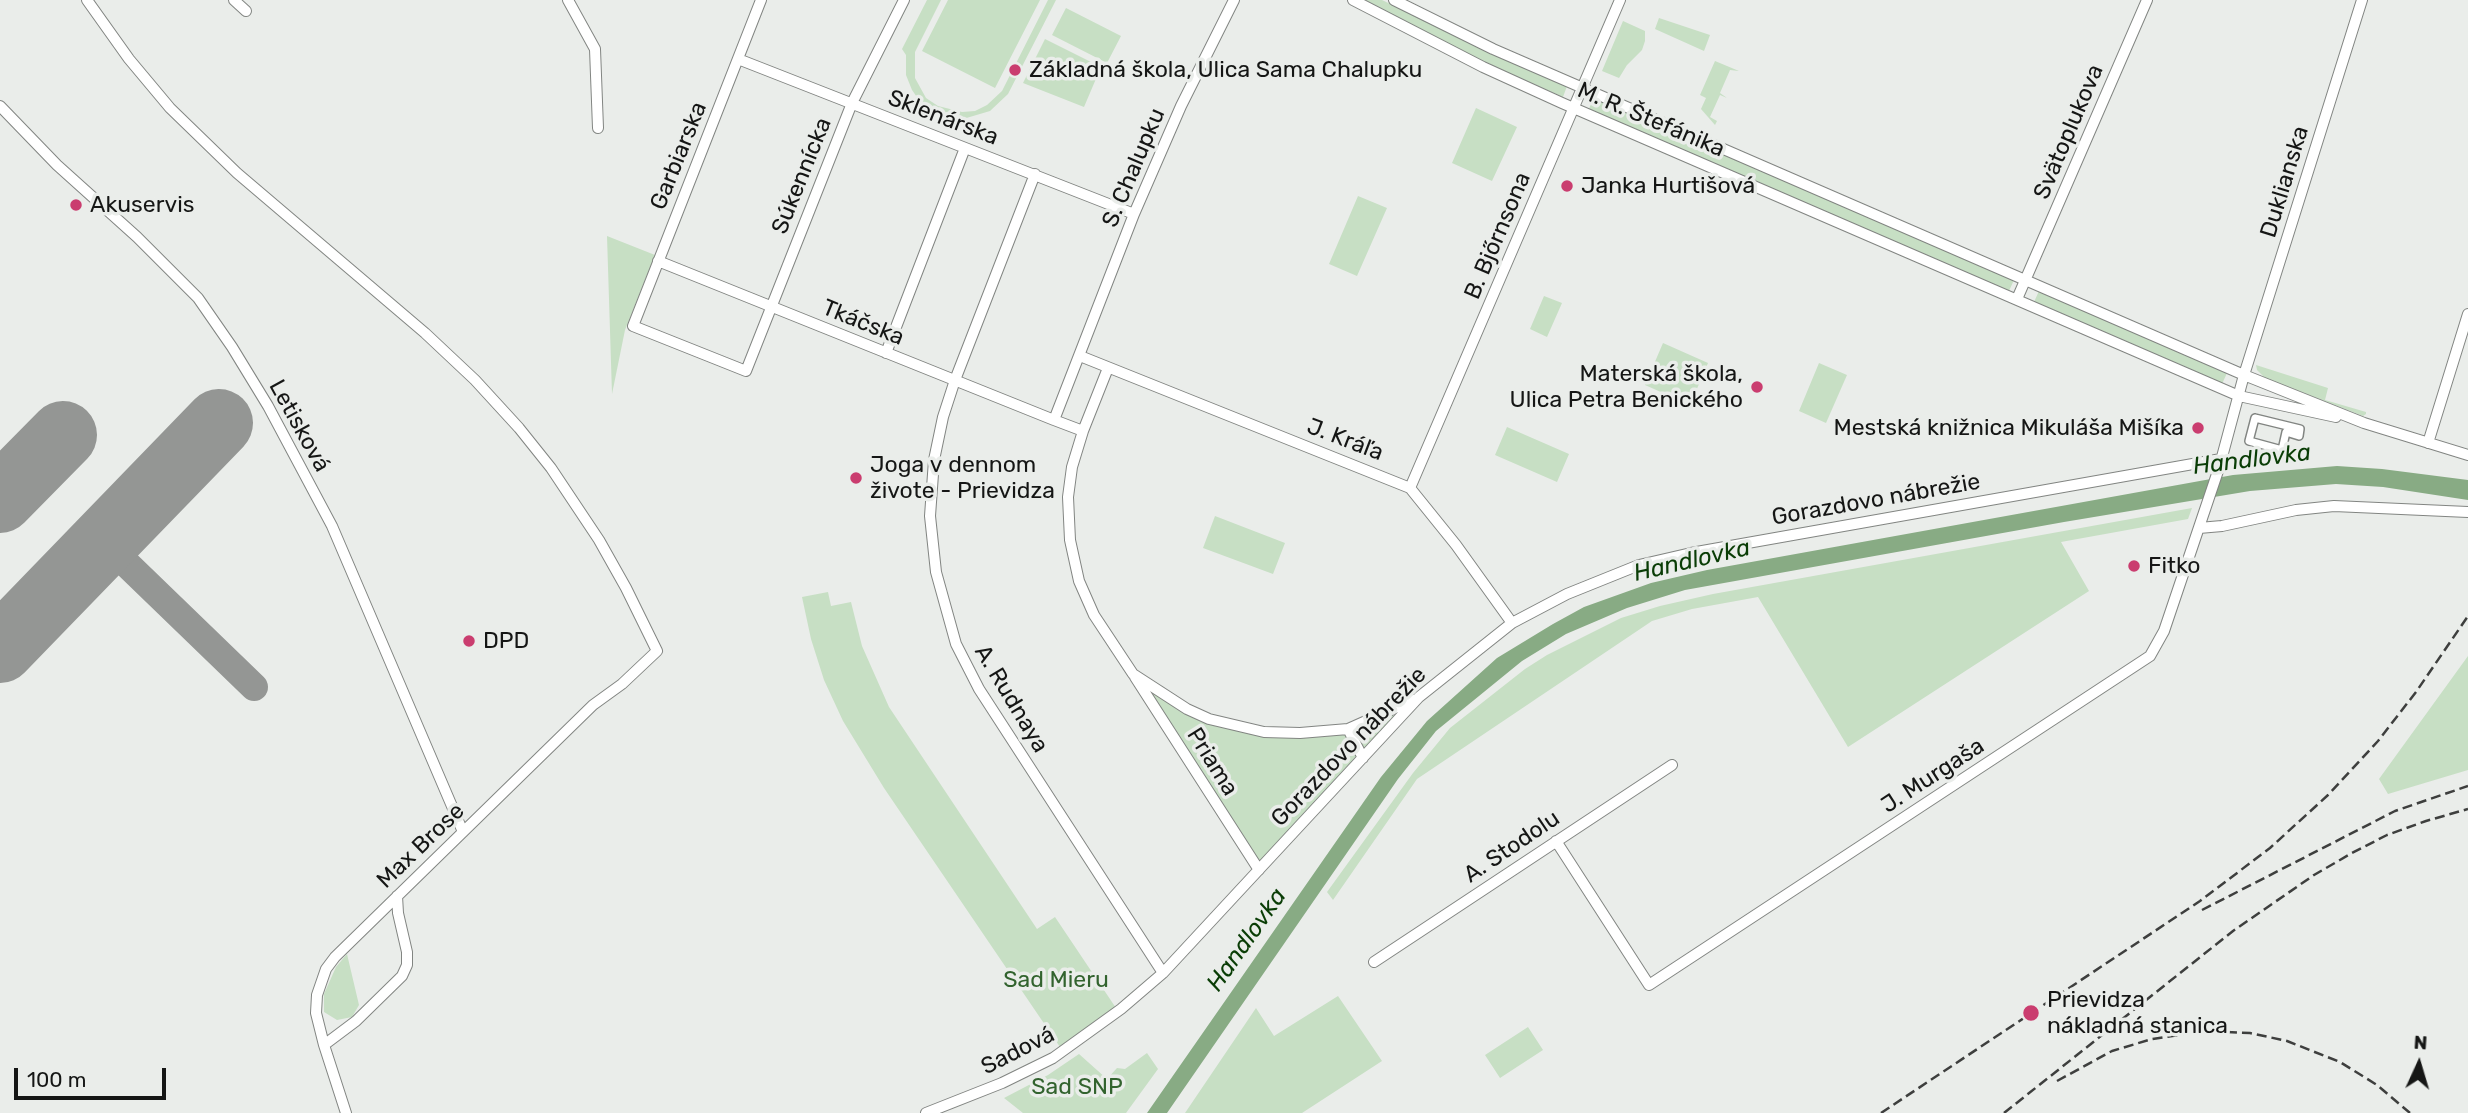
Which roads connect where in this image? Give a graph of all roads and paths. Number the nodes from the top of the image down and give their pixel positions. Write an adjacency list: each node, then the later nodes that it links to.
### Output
1 (87, 0): 50 (street, Max Brose)
2 (234, 0): 12 (street)
3 (568, 0): 18 (street)
4 (761, 0): 13 (street, Garbiarska)
5 (904, 0): 15 (street, Súkennícka)
6 (1234, 0): 21 (street, S. Chalupku)
7 (1353, 0): 17 (street, M. R. Štefánika)
8 (1394, 0): 14 (street, M. R. Štefánika)
9 (1620, 0): 14 (street, B. Bjőrnsona)
10 (2147, 0): 23 (street, Svätoplukova)
11 (2362, 0): 31 (street, Duklianska)
12 (246, 11)
13 (738, 59): 15 (street, Sklenárska); 22 (street, Garbiarska)
14 (1583, 87): 17 (street, B. Bjőrnsona); 23 (street, M. R. Štefánika)
15 (852, 103): 19 (street, Sklenárska); 25 (street, Súkennícka)
16 (0, 106): 50 (street, Letisková)
17 (1574, 108): 24 (street, M. R. Štefánika); 41 (street, B. Bjőrnsona)
18 (598, 128)
19 (965, 148): 20 (street, Sklenárska); 27 (street)
20 (1035, 174): 21 (street, Sklenárska); 32 (street, A. Rudnaya)
21 (1134, 214): 28 (street, S. Chalupku)
22 (658, 261): 25 (street, Tkáčska); 30 (street, Garbiarska)
23 (2026, 280): 24 (street); 31 (street, M. R. Štefánika)
24 (2017, 299): 33 (street, M. R. Štefánika)
25 (771, 307): 27 (street, Tkáčska); 30 (street, Súkennícka)
26 (2468, 314): 37 (street)
27 (886, 353): 32 (street, Tkáčska)
28 (1080, 356): 29 (street); 34 (street, S. Chalupku)
29 (1108, 368): 36 (street); 41 (street, J. Kráľa)
30 (746, 371)
31 (2245, 375): 33 (street); 35 (street, M. R. Štefánika)
32 (955, 380): 34 (street, Tkáčska); 55 (street, A. Rudnaya)
33 (2239, 396): 35 (street, M. R. Štefánika); 40 (street, J. Murgaša)
34 (1054, 420): 36 (street)
35 (2364, 423): 37 (street)
36 (1083, 431): 45 (street, Priama)
37 (2428, 443): 39 (street)
38 (2282, 450): 38 (street)
39 (2468, 455)
40 (2220, 464): 43 (street, J. Murgaša); 44 (street, Gorazdovo nábrežie)
41 (1410, 488): 44 (street, J. Kráľa)
42 (2468, 512): 43 (street)
43 (2199, 528): 51 (street, J. Murgaša)
44 (1512, 623): 46 (street, Gorazdovo nábrežie)
45 (1133, 674): 47 (street); 52 (street, Priama)
46 (1419, 697): 47 (street); 48 (street, Gorazdovo nábrežie)
47 (1348, 729): 48 (street)
48 (1363, 758): 52 (street, Gorazdovo nábrežie)
49 (1672, 765): 51 (street, A. Stodolu)
50 (463, 832): 53 (street, Max Brose)
51 (1556, 841): 54 (street, A. Stodolu)
52 (1259, 870): 55 (street, Gorazdovo nábrežie)
53 (397, 896): 57 (street, Max Brose); 57 (street)
54 (1374, 962)
55 (1163, 973): 56 (street, Gorazdovo nábrežie)
56 (1121, 1009): 59 (street, Sadová)
57 (324, 1045): 58 (street, Max Brose)
58 (346, 1113)
59 (926, 1113)

